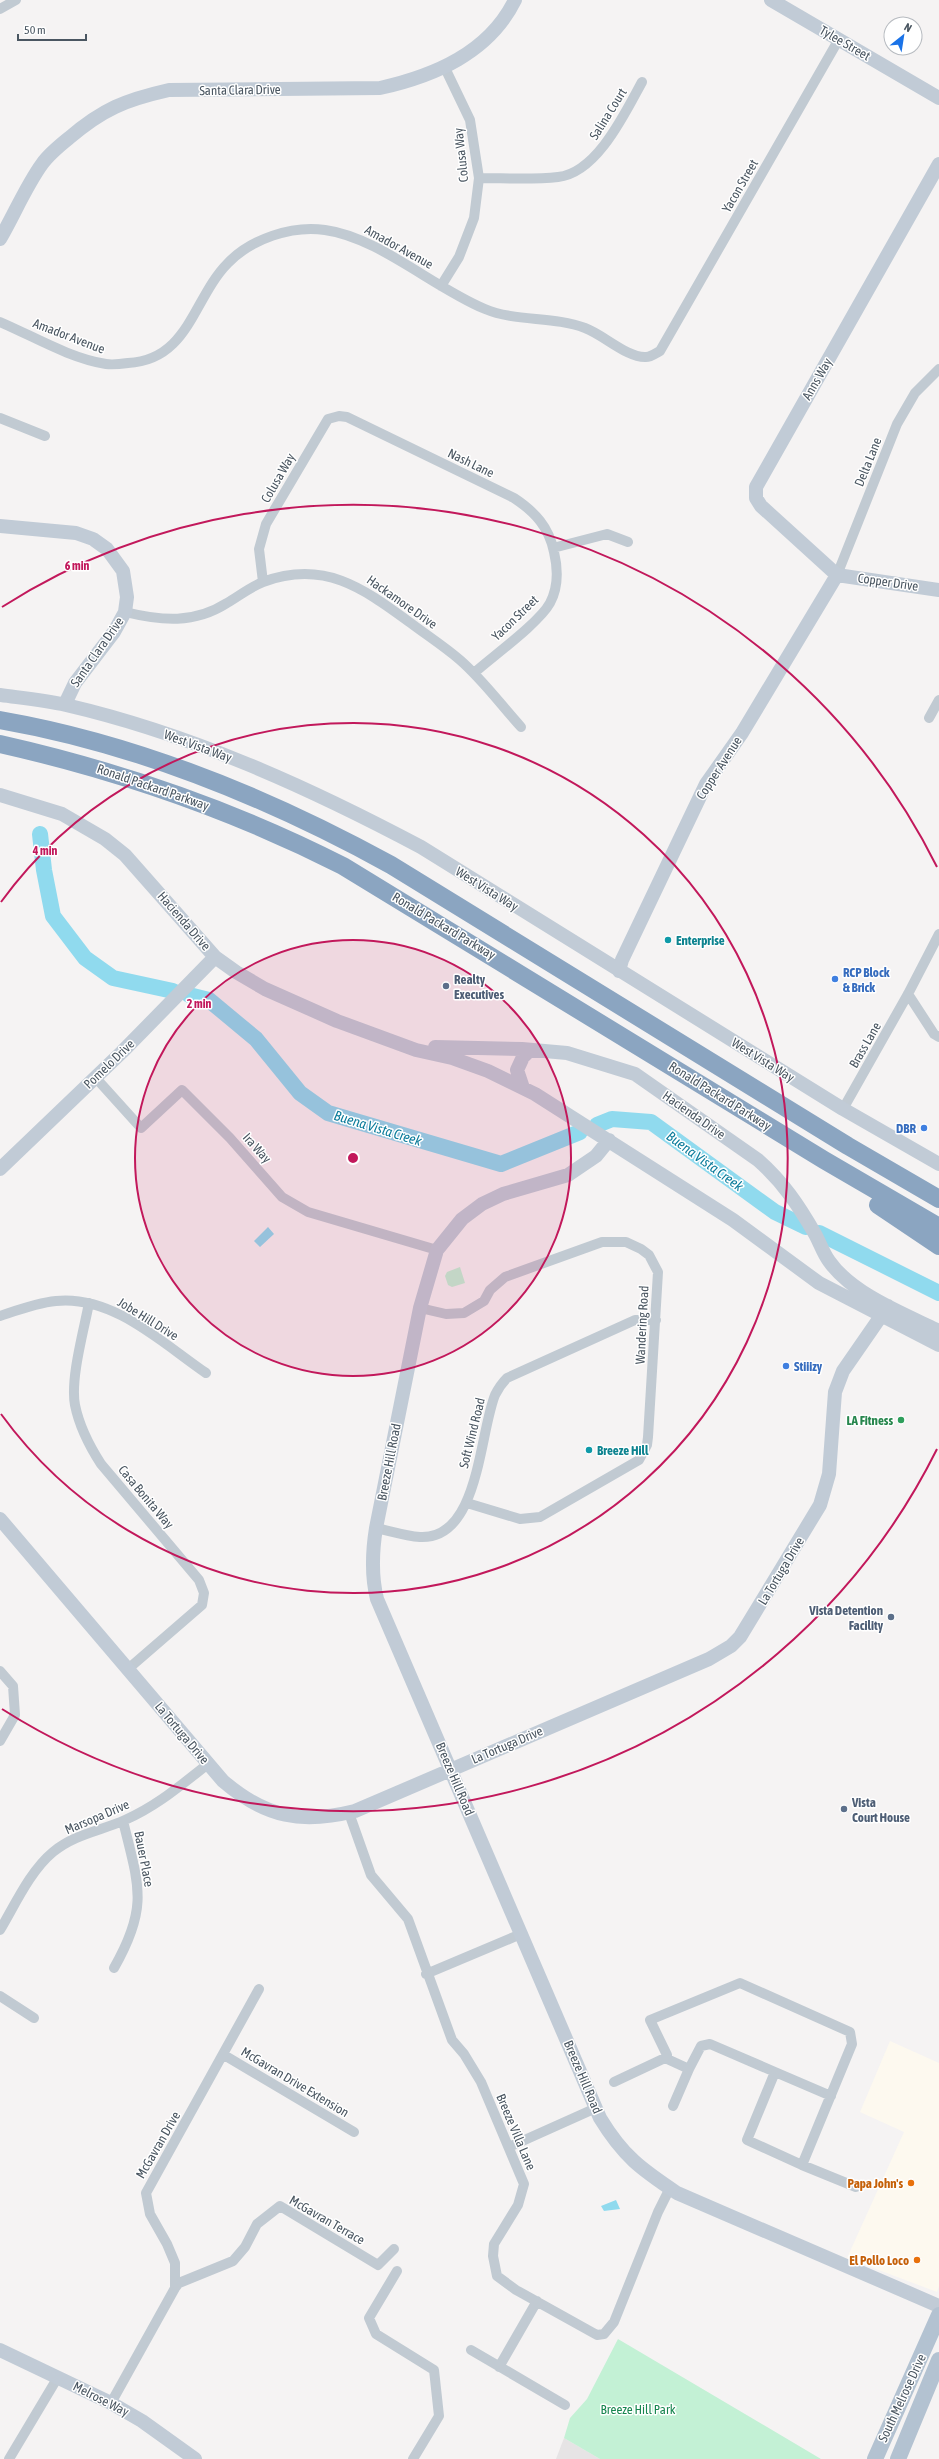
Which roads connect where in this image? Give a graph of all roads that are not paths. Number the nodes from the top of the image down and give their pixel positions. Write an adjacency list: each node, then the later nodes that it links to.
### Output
1 (16, 0): 4 (street)
2 (515, 0): 6 (street, Santa Clara Drive)
3 (771, 0): 5 (street, Tylee Street)
4 (0, 9)
5 (839, 39): 8 (street, Tylee Street); 14 (street, Yacon Street)
6 (445, 68): 10 (street, Colusa Way); 11 (street, Santa Clara Drive)
7 (642, 82): 10 (street, Salina Court)
8 (939, 98)
9 (939, 164): 22 (street, Anns Way)
10 (479, 178): 12 (street, Colusa Way)
11 (0, 239)
12 (441, 286): 13 (street, Amador Avenue); 14 (street, Amador Avenue)
13 (0, 322)
14 (663, 346)
15 (939, 369): 22 (street, Delta Lane)
16 (0, 418): 18 (street)
17 (357, 422): 21 (street, Nash Lane); 23 (street, Colusa Way)
18 (45, 436)
19 (0, 526): 25 (street, Santa Clara Drive)
20 (628, 542): 21 (street)
21 (553, 548): 26 (street, Yacon Street)
22 (837, 575): 24 (street, Copper Drive); 37 (street, Copper Avenue)
23 (263, 582): 25 (street, Hackamore Drive); 26 (street, Hackamore Drive)
24 (939, 590)
25 (125, 612): 29 (street, Santa Clara Drive)
26 (474, 673): 32 (street, Hackamore Drive)
27 (0, 695): 29 (street, West Vista Way)
28 (939, 700): 30 (street)
29 (65, 704): 37 (street, West Vista Way)
30 (928, 718)
31 (0, 720): 46 (highway, Ronald Packard Parkway)
32 (521, 727)
33 (0, 744): 47 (highway, Ronald Packard Parkway)
34 (0, 794): 36 (street, Hacienda Drive)
35 (939, 934): 38 (street, Brass Lane)
36 (215, 957): 39 (street, Hacienda Drive); 42 (street, Pomelo Drive)
37 (619, 971): 44 (street, West Vista Way)
38 (908, 994): 40 (street); 44 (street, Brass Lane)
39 (377, 1036): 41 (street, Hacienda Drive); 43 (street, Hacienda Drive)
40 (939, 1037)
41 (530, 1050): 43 (street); 57 (street, Hacienda Drive)
42 (95, 1077): 49 (street, Pomelo Drive); 54 (street, Ira Way)
43 (523, 1088): 45 (street, Hacienda Drive)
44 (843, 1109): 48 (street, West Vista Way)
45 (609, 1140): 54 (street, Breeze Hill Road); 57 (street, Hacienda Drive)
46 (868, 1158): 50 (highway); 51 (highway, Ronald Packard Parkway)
47 (824, 1160): 52 (highway, Ronald Packard Parkway); 53 (highway)
48 (939, 1164)
49 (0, 1169)
50 (939, 1188)
51 (939, 1199)
52 (939, 1227)
53 (939, 1246)
54 (437, 1250): 56 (street, Breeze Hill Road)
55 (89, 1303): 58 (street, Jobe Hill Drive); 62 (street, Jobe Hill Drive); 66 (street, Casa Bonita Way)
56 (420, 1308): 59 (street, Wandering Road); 65 (street, Breeze Hill Road)
57 (885, 1310): 60 (street, Hacienda Drive); 61 (street, Hacienda Drive); 70 (street, La Tortuga Drive)
58 (0, 1316)
59 (656, 1320): 63 (street, Soft Wind Road); 63 (street, Wandering Road)
60 (939, 1331)
61 (939, 1345)
62 (206, 1373)
63 (467, 1503): 65 (street, Soft Wind Road)
64 (0, 1519): 66 (street, La Tortuga Drive)
65 (376, 1528): 70 (street, Breeze Hill Road)
66 (128, 1669): 69 (street, La Tortuga Drive)
67 (0, 1671): 68 (street)
68 (0, 1741)
69 (208, 1764): 71 (street, La Tortuga Drive); 72 (street, Marsopa Drive)
70 (451, 1770): 71 (street, La Tortuga Drive); 74 (street, Breeze Hill Road)
71 (349, 1813): 76 (street, Breeze Villa Lane)
72 (123, 1821): 73 (street, Marsopa Drive); 75 (street, Bauer Place)
73 (0, 1930)
74 (521, 1934): 76 (street); 87 (street, Breeze Hill Road)
75 (114, 1968)
76 (426, 1974): 89 (street, Breeze Villa Lane)
77 (259, 1989): 80 (street, McGavran Drive)
78 (0, 1996): 79 (street)
79 (34, 2018)
80 (224, 2055): 88 (street, McGavran Drive Extension); 95 (street, McGavran Drive)
81 (665, 2058): 82 (street); 84 (street); 85 (street)
82 (689, 2069): 83 (street); 86 (street)
83 (775, 2072): 85 (street); 90 (street)
84 (614, 2082)
85 (830, 2096): 90 (street)
86 (673, 2106)
87 (596, 2108): 89 (street); 92 (street, Breeze Hill Road)
88 (354, 2132)
89 (509, 2147): 96 (street, Breeze Villa Lane)
90 (802, 2165): 91 (street)
91 (856, 2187)
92 (670, 2188): 96 (street, Breeze Villa Lane); 97 (street, Breeze Hill Road)
93 (394, 2249): 95 (street, McGavran Terrace)
94 (397, 2271): 108 (street)
95 (175, 2288): 104 (street, McGavran Drive)
96 (537, 2301): 102 (street)
97 (939, 2306)
98 (939, 2315): 109 (main road, South Melrose Drive)
99 (0, 2350): 103 (street, Melrose Way)
100 (471, 2350): 102 (street)
101 (939, 2360): 110 (main road, South Melrose Drive)
102 (499, 2367): 105 (street)
103 (58, 2378): 104 (street, Melrose Way); 106 (street)
104 (111, 2403): 107 (street, Melrose Way)
105 (565, 2405)
106 (9, 2459)
107 (195, 2459)
108 (413, 2459)
109 (874, 2459)
110 (898, 2459)

